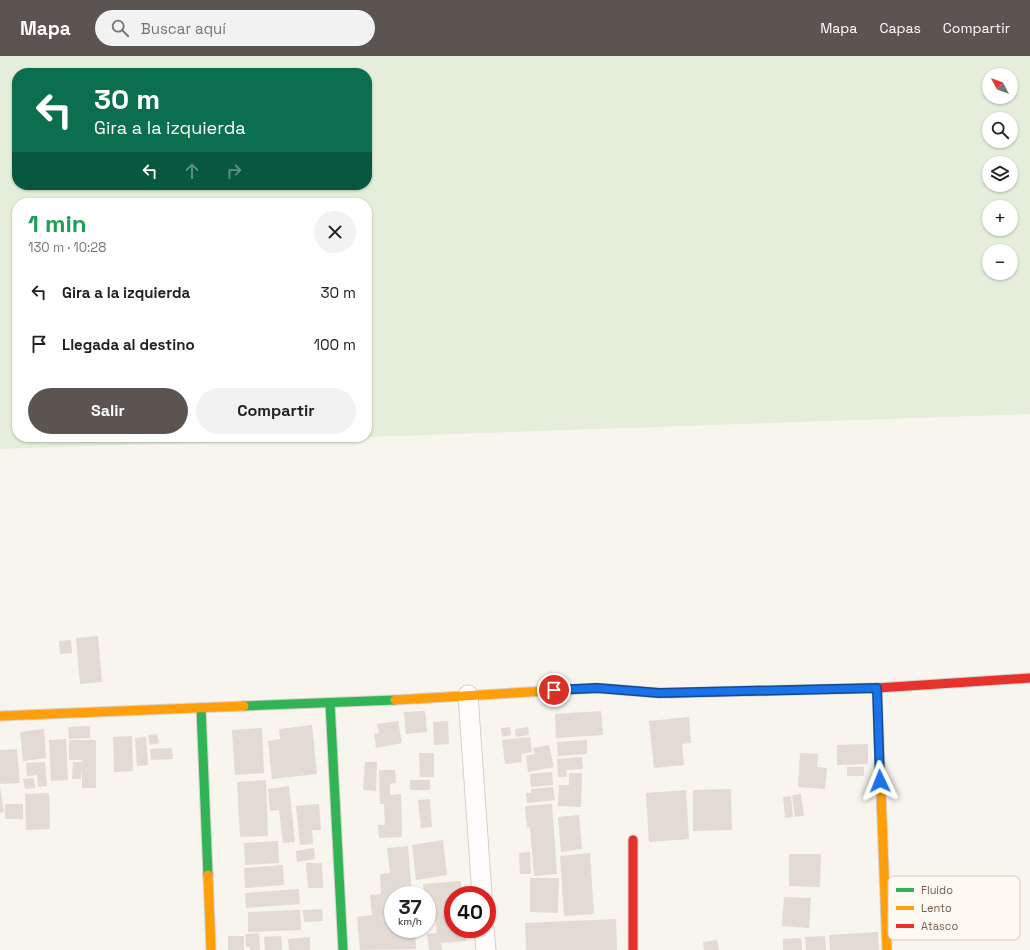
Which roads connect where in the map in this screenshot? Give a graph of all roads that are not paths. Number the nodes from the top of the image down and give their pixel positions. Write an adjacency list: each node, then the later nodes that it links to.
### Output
1 (1030, 678): 2 (street)
2 (877, 688): 3 (street); 14 (street)
3 (468, 695): 4 (street); 8 (street)
4 (330, 703): 5 (street); 11 (street)
5 (201, 708): 6 (street); 10 (street)
6 (0, 716)
7 (633, 840): 13 (street)
8 (481, 886)
9 (485, 938): 12 (street)
10 (211, 950)
11 (343, 950)
12 (486, 950)
13 (633, 950)
14 (887, 950)

